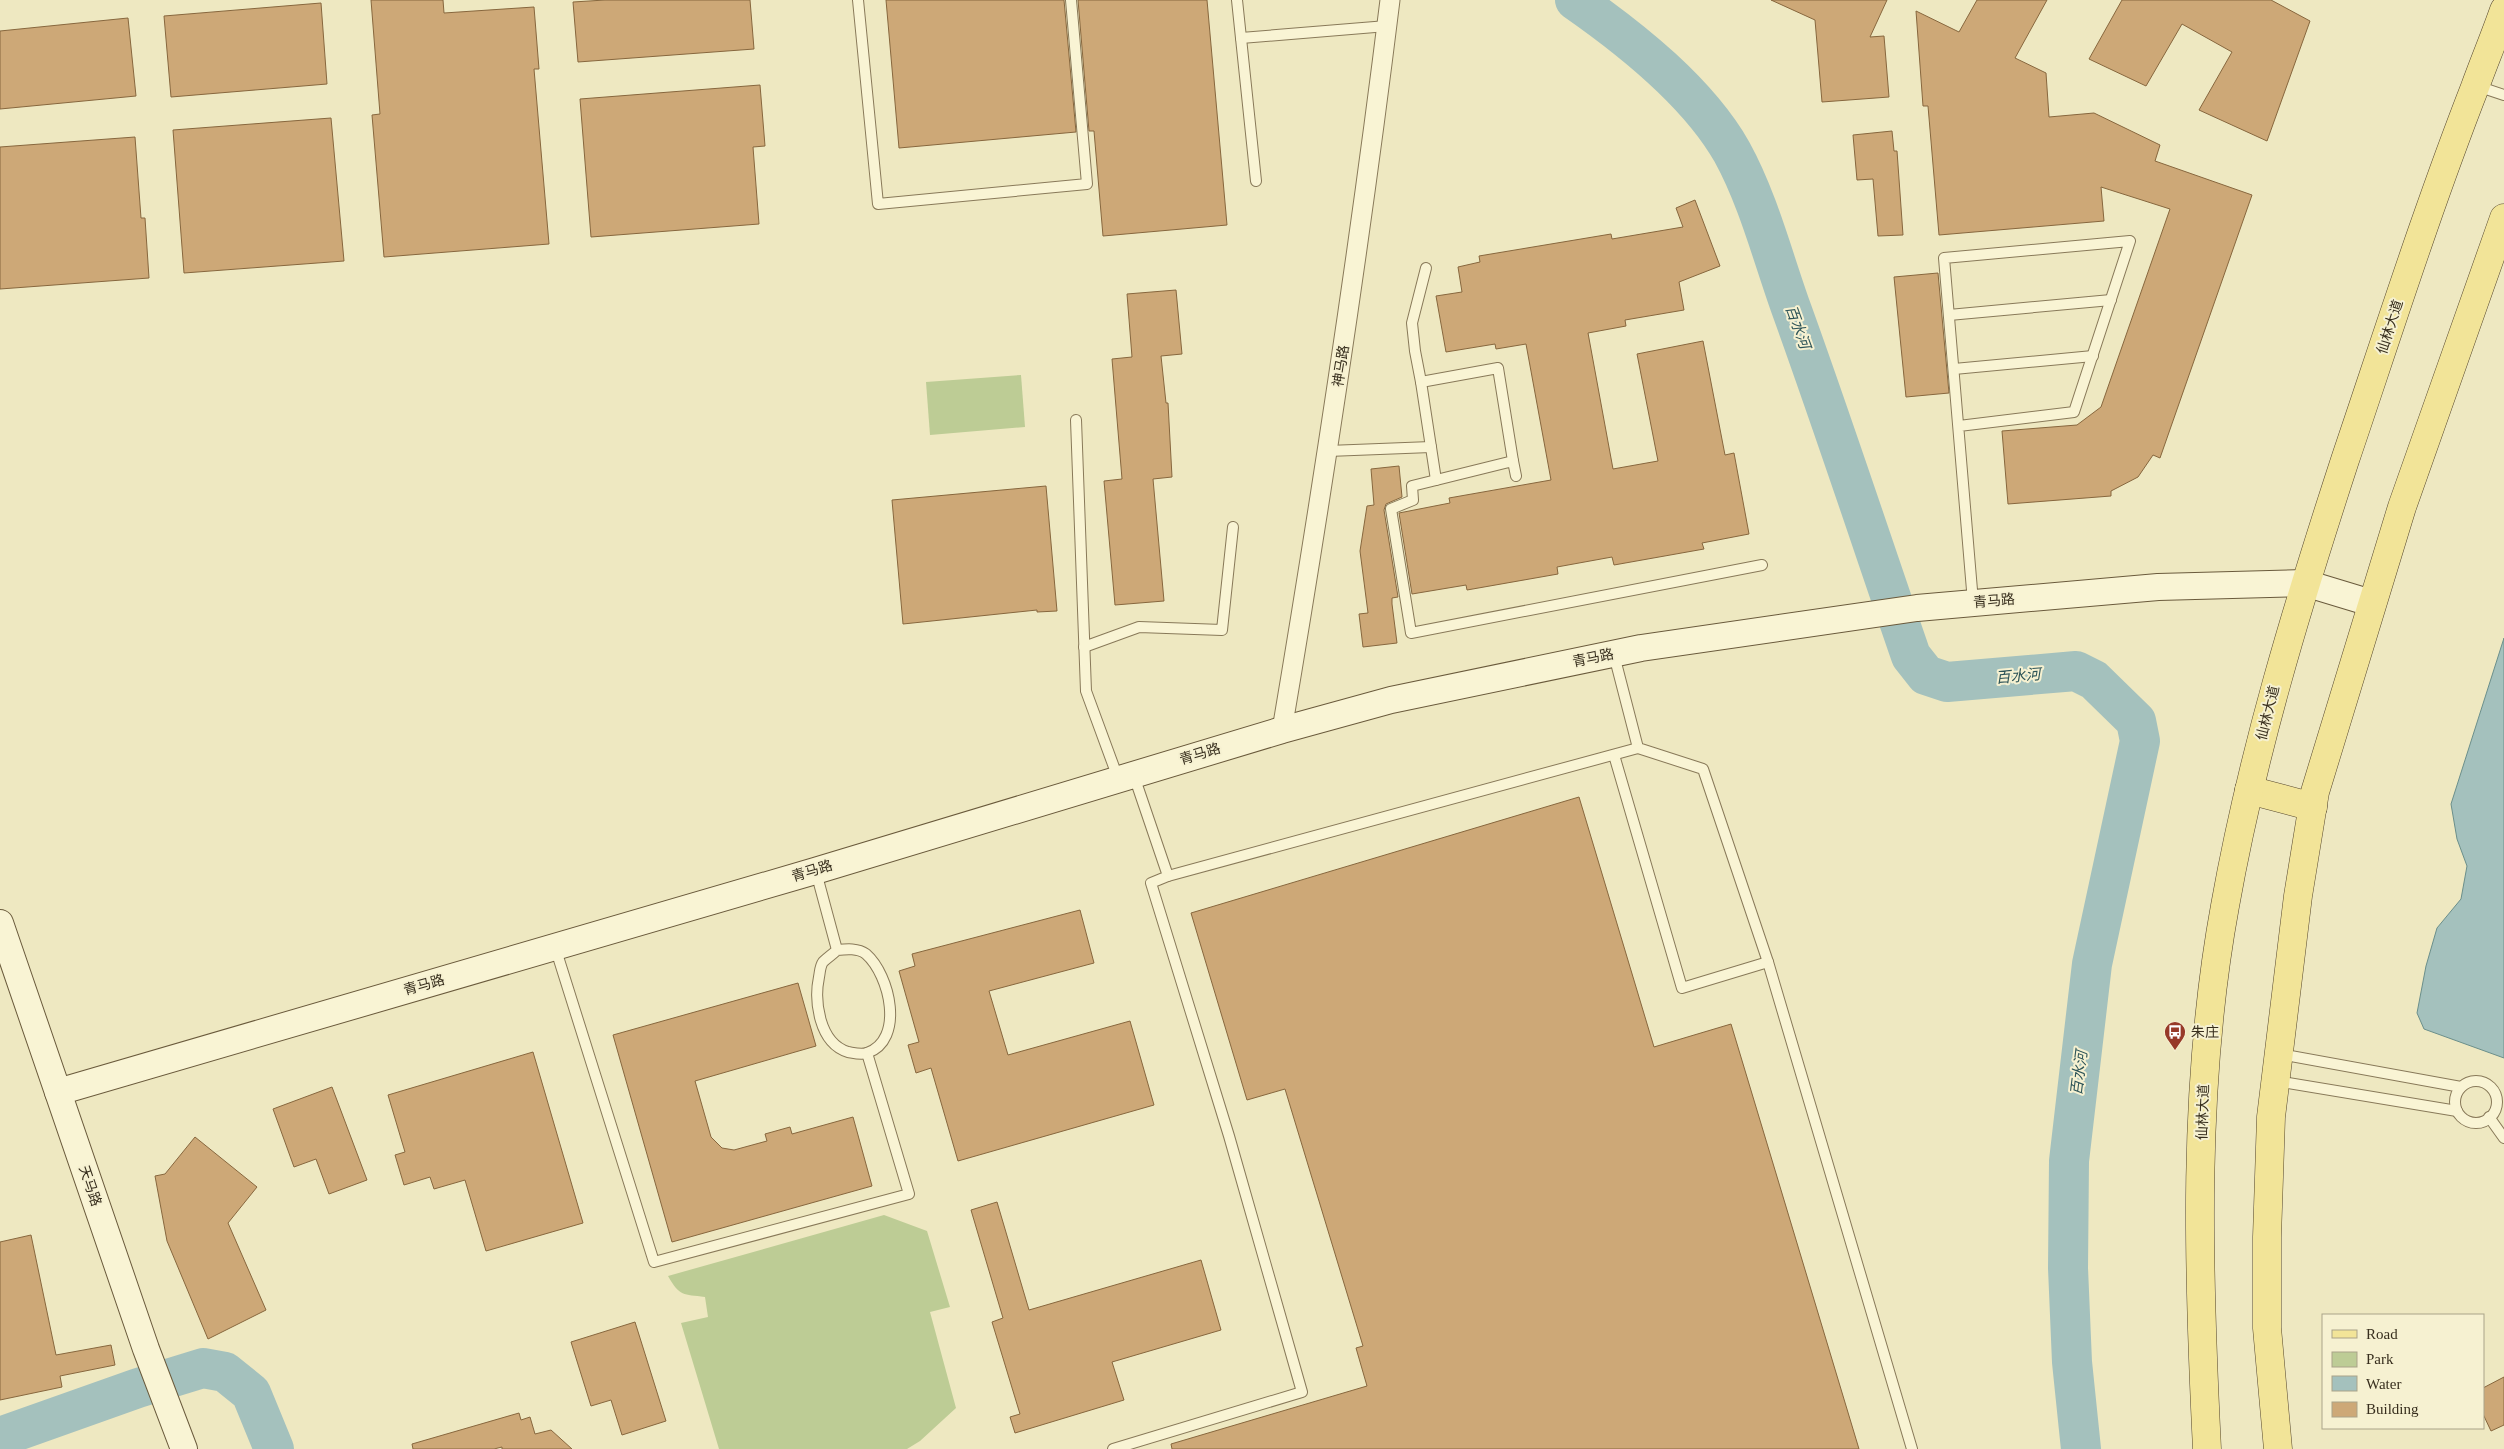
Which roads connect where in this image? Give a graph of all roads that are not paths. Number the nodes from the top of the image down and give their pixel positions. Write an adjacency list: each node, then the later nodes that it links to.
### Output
1 (858, 0): 2 (lane)
2 (1071, 0)
3 (1237, 0): 7 (lane)
4 (1389, 0): 6 (street, 神马路)
5 (2504, 10): 8 (main road, 仙林大道)
6 (1387, 26): 7 (lane); 21 (street, 神马路)
7 (1242, 38): 10 (lane)
8 (2475, 85): 9 (lane); 27 (main road, 仙林大道)
9 (2504, 95)
10 (1256, 181)
11 (2504, 218): 29 (main road)
12 (1426, 268): 17 (lane)
13 (2110, 300): 14 (lane); 14 (lane); 15 (lane)
14 (1950, 315): 16 (lane)
15 (2092, 356): 16 (lane); 19 (lane)
16 (1954, 369): 19 (lane)
17 (1421, 382): 20 (lane); 22 (lane)
18 (1076, 420): 30 (lane)
19 (1959, 426): 28 (lane)
20 (1431, 447): 21 (lane); 24 (lane)
21 (1328, 451): 32 (street, 神马路)
22 (1513, 461): 23 (lane); 24 (lane)
23 (1516, 476)
24 (1436, 480): 26 (lane)
25 (1233, 527): 30 (lane)
26 (1762, 565)
27 (2305, 583): 28 (street, 青马路); 29 (street, 青马路); 36 (main road, 仙林大道)
28 (1973, 603): 31 (street, 青马路)
29 (2371, 603): 37 (main road)
30 (1084, 647): 35 (lane)
31 (1613, 654): 32 (street, 青马路); 33 (lane)
32 (1282, 730): 35 (street, 青马路)
33 (1638, 748): 34 (lane); 43 (lane)
34 (1614, 755): 39 (lane); 43 (lane)
35 (1126, 777): 38 (street, 青马路); 39 (lane)
36 (2249, 790): 37 (main road); 55 (main road, 仙林大道)
37 (2313, 808): 45 (main road)
38 (815, 870): 41 (street, 青马路); 42 (lane)
39 (1168, 876): 53 (lane)
40 (0, 923): 48 (street, 天马路)
41 (555, 947): 44 (lane); 48 (street, 青马路)
42 (837, 950): 44 (lane); 44 (lane)
43 (1768, 962): 54 (lane)
44 (867, 1053)
45 (2278, 1054): 46 (main road); 47 (lane)
46 (2275, 1081): 49 (lane); 56 (main road)
47 (2461, 1088): 49 (lane); 50 (lane)
48 (58, 1092): 52 (street, 天马路)
49 (2457, 1111): 50 (lane)
50 (2489, 1118): 51 (lane)
51 (2504, 1138)
52 (184, 1449)
53 (1112, 1449)
54 (1912, 1449)
55 (2207, 1449)
56 (2278, 1449)

